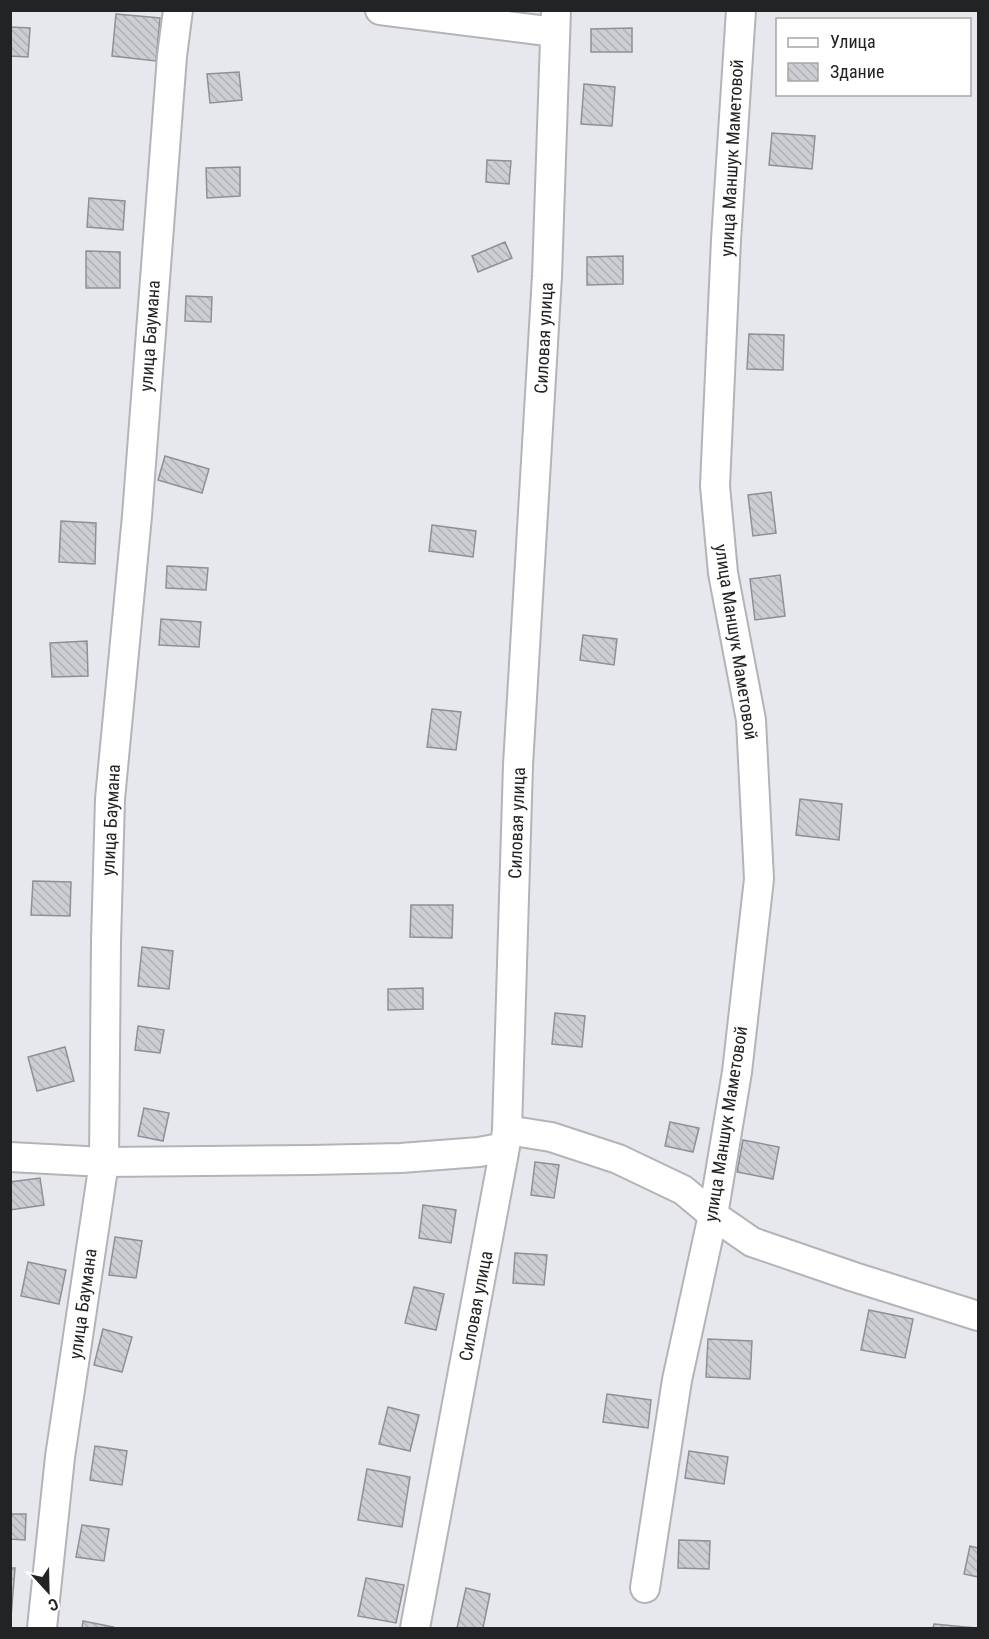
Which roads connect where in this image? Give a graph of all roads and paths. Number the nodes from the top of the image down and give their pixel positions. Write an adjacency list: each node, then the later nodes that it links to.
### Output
1 (178, 10): 7 (street, улица Баумана)
2 (380, 10): 4 (street)
3 (741, 10): 8 (street, улица Маншук Маметовой)
4 (556, 21): 5 (street, Силовая улица)
5 (506, 1138): 7 (street); 8 (street); 12 (street, Силовая улица)
6 (10, 1157): 7 (street)
7 (104, 1162): 11 (street, улица Баумана)
8 (713, 1215): 9 (street); 10 (street, улица Маншук Маметовой)
9 (978, 1316)
10 (645, 1588)
11 (42, 1629)
12 (415, 1629)

